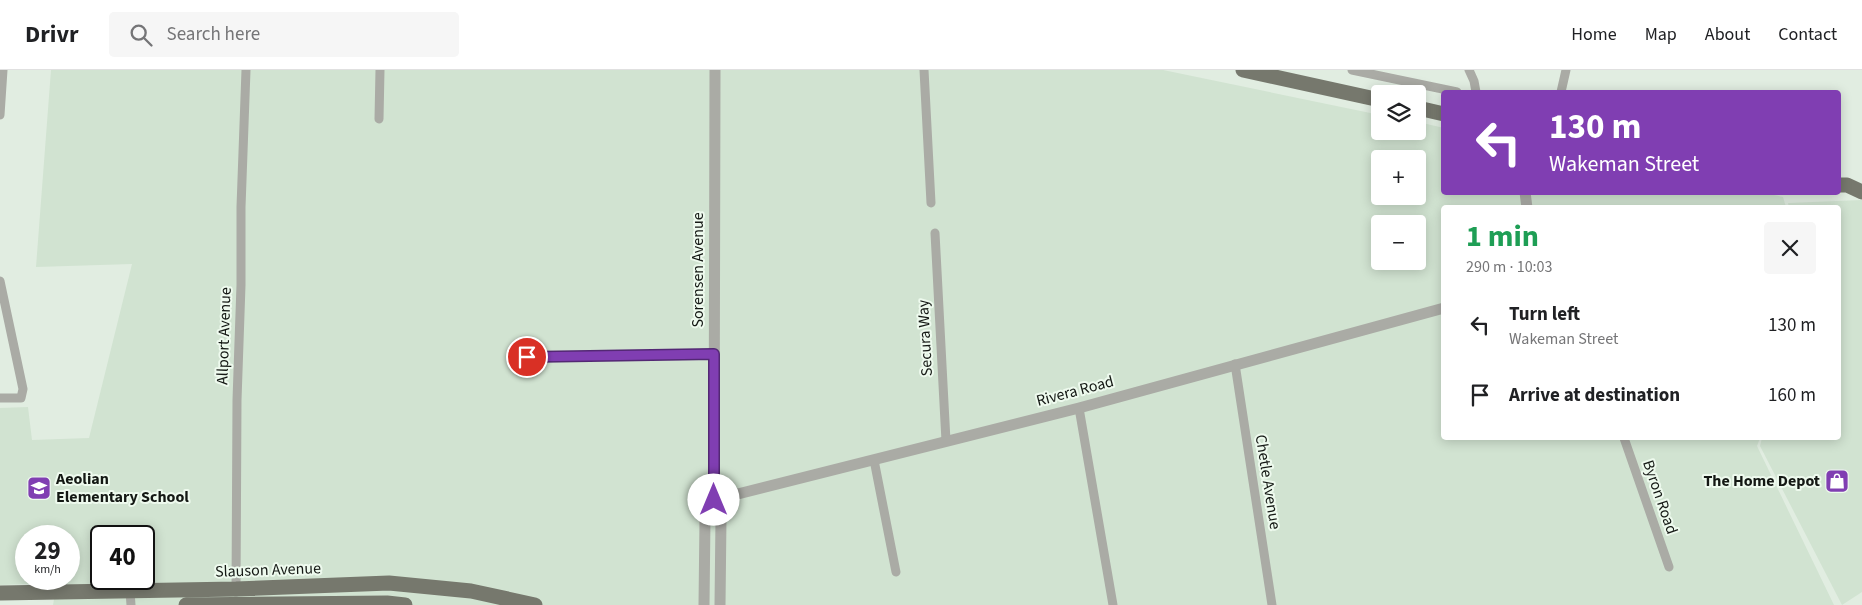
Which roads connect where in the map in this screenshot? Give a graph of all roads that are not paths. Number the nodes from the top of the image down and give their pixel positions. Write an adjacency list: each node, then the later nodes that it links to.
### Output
1 (3, 70): 16 (street)
2 (246, 70): 37 (street, Allport Avenue)
3 (380, 70): 17 (street)
4 (715, 70): 25 (street, Sorensen Avenue)
5 (924, 70): 21 (street)
6 (1243, 70): 13 (main road)
7 (1352, 70): 10 (street)
8 (1469, 70): 11 (street)
9 (1566, 70): 12 (street)
10 (1447, 90)
11 (1476, 90)
12 (1561, 90)
13 (1371, 98)
14 (1426, 110): 15 (main road)
15 (1441, 113)
16 (0, 116)
17 (379, 119)
18 (1862, 177): 19 (main road)
19 (1843, 185): 20 (main road)
20 (1862, 192)
21 (931, 203)
22 (935, 233): 31 (street, Secura Way)
23 (0, 281): 28 (street)
24 (1441, 309): 27 (street, Rivera Road)
25 (714, 354): 26 (street); 33 (street, Sorensen Avenue)
26 (527, 357)
27 (1235, 364): 29 (street, Rivera Road); 45 (street, Chetle Avenue)
28 (0, 398)
29 (1079, 408): 31 (street, Rivera Road); 44 (street)
30 (1625, 440): 34 (street, Byron Road)
31 (946, 441): 32 (street, Rivera Road)
32 (874, 460): 33 (street, Rivera Road); 35 (street)
33 (714, 500): 42 (street, Sorensen Avenue); 43 (street, Sorensen Avenue)
34 (1669, 566)
35 (896, 572)
36 (0, 593): 38 (main road, Slauson Avenue)
37 (236, 596): 38 (main road, Slauson Avenue); 39 (main road, Slauson Avenue); 40 (main road, Slauson Avenue); 41 (main road, Slauson Avenue)
38 (130, 598)
39 (186, 605)
40 (405, 605)
41 (535, 605)
42 (704, 605)
43 (720, 605)
44 (1113, 605)
45 (1272, 605)

